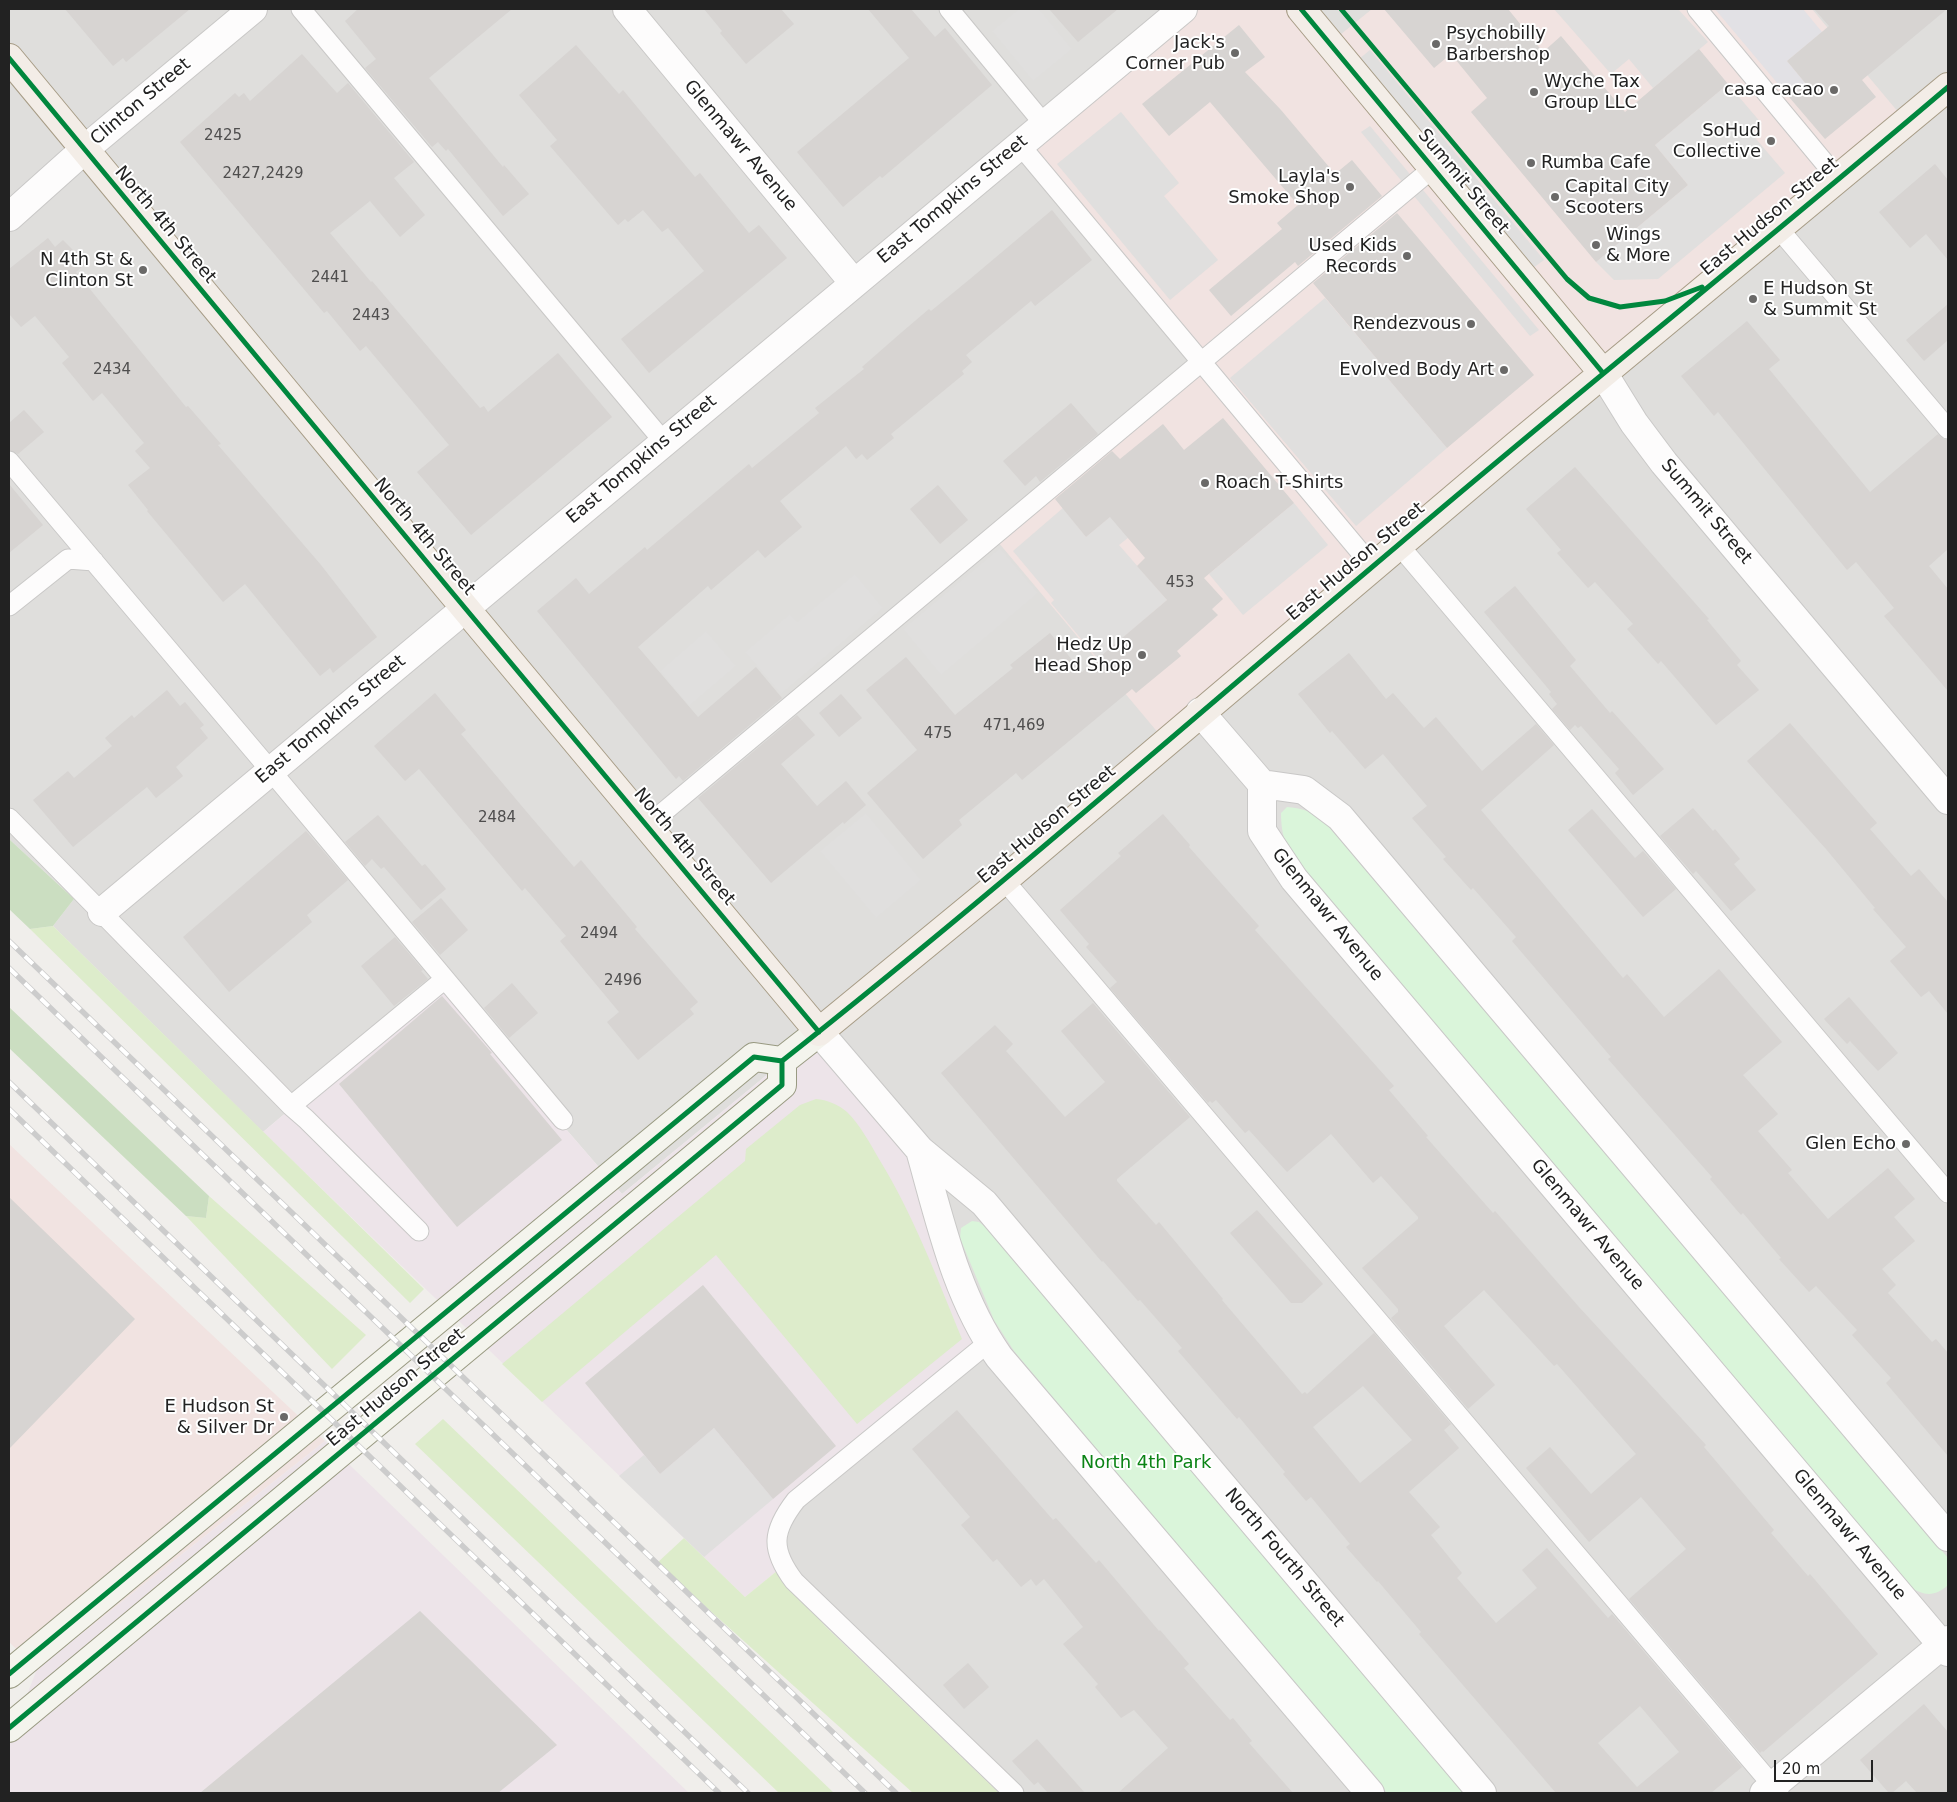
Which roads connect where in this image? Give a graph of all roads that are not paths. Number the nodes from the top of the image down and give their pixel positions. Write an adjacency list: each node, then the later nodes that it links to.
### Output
1 (253, 9): 12 (street, Clinton Street)
2 (301, 9): 21 (lane)
3 (627, 9): 17 (street, Glenmawr Avenue)
4 (948, 9): 10 (lane)
5 (1183, 9): 10 (street, East Tompkins Street)
6 (1301, 9): 13 (main road, Summit Street)
7 (1697, 9): 14 (lane)
8 (9, 58): 12 (main road, North 4th Street)
9 (1948, 87): 14 (main road, East Hudson Street)
10 (1044, 124): 11 (street, East Tompkins Street)
11 (1020, 145): 17 (street, East Tompkins Street); 18 (lane)
12 (85, 149): 15 (street, Clinton Street); 27 (main road, North 4th Street)
13 (1433, 168): 18 (lane); 19 (main road, Summit Street)
14 (1838, 179): 16 (main road, East Hudson Street)
15 (9, 217)
16 (1778, 228): 19 (main road, East Hudson Street); 20 (lane)
17 (854, 283): 21 (street, East Tompkins Street)
18 (1202, 362): 25 (lane); 33 (lane)
19 (1604, 373): 23 (main road, East Hudson Street); 31 (street, Summit Street)
20 (1948, 429)
21 (664, 442): 27 (street, East Tompkins Street)
22 (9, 461): 24 (lane)
23 (1398, 544): 25 (main road, East Hudson Street); 42 (lane)
24 (94, 561): 26 (lane); 29 (lane)
25 (1372, 566): 28 (main road, East Hudson Street)
26 (9, 606)
27 (465, 608): 29 (street, East Tompkins Street); 33 (main road, North 4th Street)
28 (1200, 712): 30 (street); 34 (main road, East Hudson Street)
29 (271, 771): 35 (street, East Tompkins Street); 36 (lane)
30 (1262, 784): 45 (street); 46 (street, Glenmawr Avenue)
31 (1948, 800)
32 (9, 818): 35 (lane)
33 (648, 825): 37 (main road, North 4th Street)
34 (1004, 880): 37 (main road, East Hudson Street); 49 (lane)
35 (102, 912): 39 (lane)
36 (445, 979): 39 (lane); 40 (lane)
37 (820, 1032): 38 (main road, East Hudson Street); 41 (street, North Fourth Street)
38 (782, 1061): 47 (main road, East Hudson Street); 48 (main road, East Hudson Street)
39 (291, 1106): 43 (lane)
40 (562, 1120)
41 (920, 1150): 44 (street, North Fourth Street); 52 (street, North Fourth Street)
42 (1948, 1193)
43 (418, 1231)
44 (988, 1342): 50 (lane); 51 (street, North Fourth Street)
45 (1948, 1537)
46 (1946, 1646): 49 (street)
47 (9, 1674)
48 (9, 1728)
49 (1772, 1791)
50 (1014, 1793)
51 (1370, 1793)
52 (1482, 1793)

